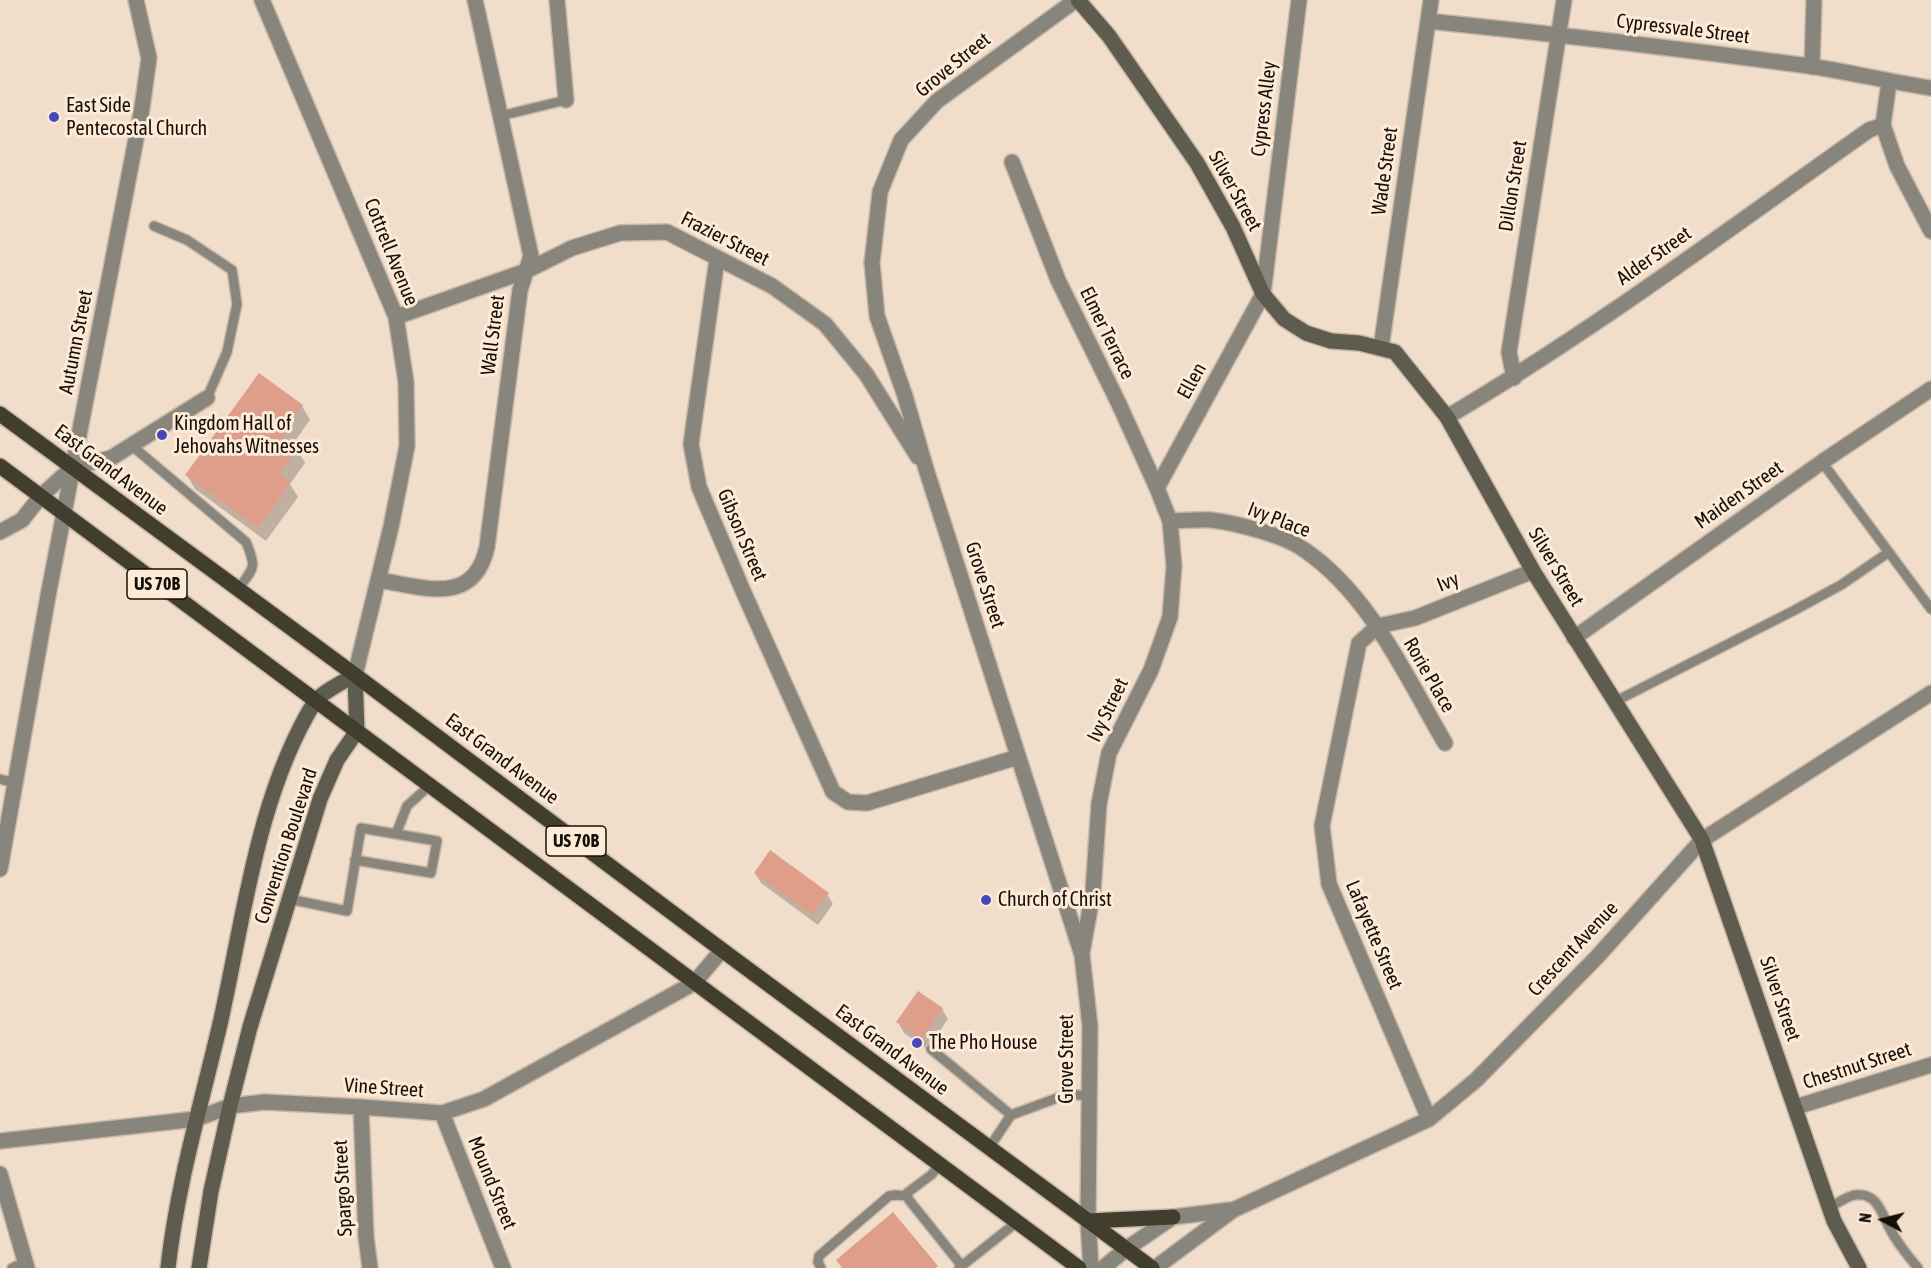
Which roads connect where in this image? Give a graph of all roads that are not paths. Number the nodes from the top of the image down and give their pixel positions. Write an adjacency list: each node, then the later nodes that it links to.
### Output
1 (136, 0): 34 (street, Autumn Street)
2 (262, 0): 24 (street, Cottrell Avenue)
3 (475, 0): 16 (street, Wall Street)
4 (557, 0): 15 (street)
5 (1077, 0): 23 (street, Silver Street); 35 (street, Grove Street)
6 (1299, 0): 23 (street, Cypress Alley)
7 (1431, 0): 10 (street, Wade Street)
8 (1563, 0): 11 (street, Dillon Street)
9 (1814, 0): 12 (street)
10 (1428, 21): 11 (street, Cypressvale Street); 25 (street, Wade Street)
11 (1558, 34): 12 (street, Cypressvale Street); 26 (street, Dillon Street)
12 (1812, 67): 13 (street, Cypressvale Street)
13 (1889, 82): 14 (street, Cypressvale Street); 17 (street)
14 (1931, 88)
15 (566, 100): 16 (lane)
16 (500, 116): 22 (street, Wall Street)
17 (1883, 125): 20 (street); 26 (street, Alder Street)
18 (1012, 162): 36 (street, Elmer Terrace)
19 (154, 226): 28 (lane)
20 (1931, 231)
21 (717, 259): 22 (street, Frazier Street); 35 (street, Frazier Street); 54 (street, Gibson Street)
22 (525, 272): 24 (street, Frazier Street); 43 (street, Wall Street)
23 (1263, 294): 25 (street, Silver Street); 36 (street, Ellen)
24 (396, 317): 43 (street, Cottrell Avenue)
25 (1382, 348): 30 (street, Silver Street)
26 (1514, 378): 30 (street, Alder Street)
27 (1931, 389): 32 (street, Maiden Street)
28 (207, 398): 31 (street)
29 (0, 414): 34 (main road, East Grand Avenue / US 70B)
30 (1447, 417): 42 (street, Silver Street)
31 (131, 445): 34 (street); 44 (lane)
32 (1822, 462): 41 (lane); 47 (street, Maiden Street)
33 (0, 466): 37 (main road, US 70B)
34 (73, 467): 37 (street); 38 (street, Autumn Street); 44 (main road, East Grand Avenue / US 70B)
35 (926, 470): 54 (street, Grove Street)
36 (1158, 488): 39 (street, Elmer Terrace)
37 (40, 496): 38 (main road, US 70B); 40 (street)
38 (64, 514): 50 (main road, US 70B); 55 (street, Autumn Street)
39 (1170, 521): 46 (street, Ivy Place); 63 (street, Ivy Street)
40 (0, 532)
41 (1889, 552): 45 (lane); 51 (lane)
42 (1533, 571): 46 (street, Ivy); 47 (street, Silver Street)
43 (378, 580): 48 (street, Cottrell Avenue)
44 (238, 589): 48 (main road, East Grand Avenue / US 70B)
45 (1931, 609)
46 (1378, 626): 53 (street, Rorie Place); 74 (street, Lafayette Street)
47 (1574, 638): 51 (street, Silver Street)
48 (355, 675): 50 (street); 52 (street); 62 (main road, East Grand Avenue / US 70B)
49 (1930, 697): 58 (street, Crescent Avenue)
50 (316, 700): 52 (main road, US 70B); 73 (street, Convention Boulevard)
51 (1614, 702): 58 (street, Silver Street)
52 (357, 731): 56 (main road, US 70B); 61 (street, Convention Boulevard)
53 (1445, 743)
54 (1018, 757): 63 (street, Grove Street)
55 (8, 781): 60 (street, Autumn Street)
56 (429, 786): 57 (lane); 64 (main road, US 70B)
57 (390, 835): 59 (lane); 59 (lane)
58 (1702, 840): 70 (street, Silver Street); 74 (street, Crescent Avenue)
59 (355, 860): 61 (lane)
60 (0, 869)
61 (289, 899): 68 (street, Convention Boulevard)
62 (722, 950): 64 (street, Vine Street); 76 (main road, East Grand Avenue / US 70B)
63 (1082, 955): 67 (street, Grove Street)
64 (693, 983): 71 (street, Vine Street); 77 (main road, US 70B)
65 (931, 1049): 72 (lane)
66 (1931, 1065): 70 (street, Chestnut Street)
67 (1088, 1096): 72 (lane); 83 (street, Grove Street)
68 (230, 1106): 69 (street, Vine Street); 73 (street, Vine Street); 89 (street, Convention Boulevard)
69 (361, 1107): 71 (street, Vine Street); 90 (street, Spargo Street)
70 (1796, 1107): 80 (street, Silver Street)
71 (442, 1113): 91 (street, Mound Street)
72 (1011, 1115): 76 (lane)
73 (196, 1119): 75 (street, Vine Street); 88 (street, Convention Boulevard)
74 (1429, 1119): 81 (street, Crescent Avenue)
75 (0, 1141)
76 (989, 1148): 83 (main road, East Grand Avenue / US 70B)
77 (940, 1165): 79 (lane); 84 (main road, US 70B)
78 (1, 1180): 86 (street)
79 (908, 1196): 87 (lane); 92 (lane)
80 (1829, 1207): 97 (street, Silver Street); 98 (lane)
81 (1233, 1210): 82 (street, Crescent Avenue); 96 (street, Crescent Avenue)
82 (1173, 1217): 83 (main road); 85 (street, Crescent Avenue)
83 (1088, 1221): 85 (main road, East Grand Avenue / US 70B); 94 (street, Grove Street)
84 (1017, 1222): 87 (lane); 93 (main road, US 70B)
85 (1126, 1249): 95 (street, Crescent Avenue); 96 (main road, East Grand Avenue / US 70B)
86 (22, 1266)
87 (960, 1267)
88 (168, 1268)
89 (199, 1268)
90 (370, 1268)
91 (503, 1268)
92 (821, 1268)
93 (1079, 1268)
94 (1091, 1268)
95 (1103, 1268)
96 (1153, 1268)
97 (1859, 1268)
98 (1918, 1268)

